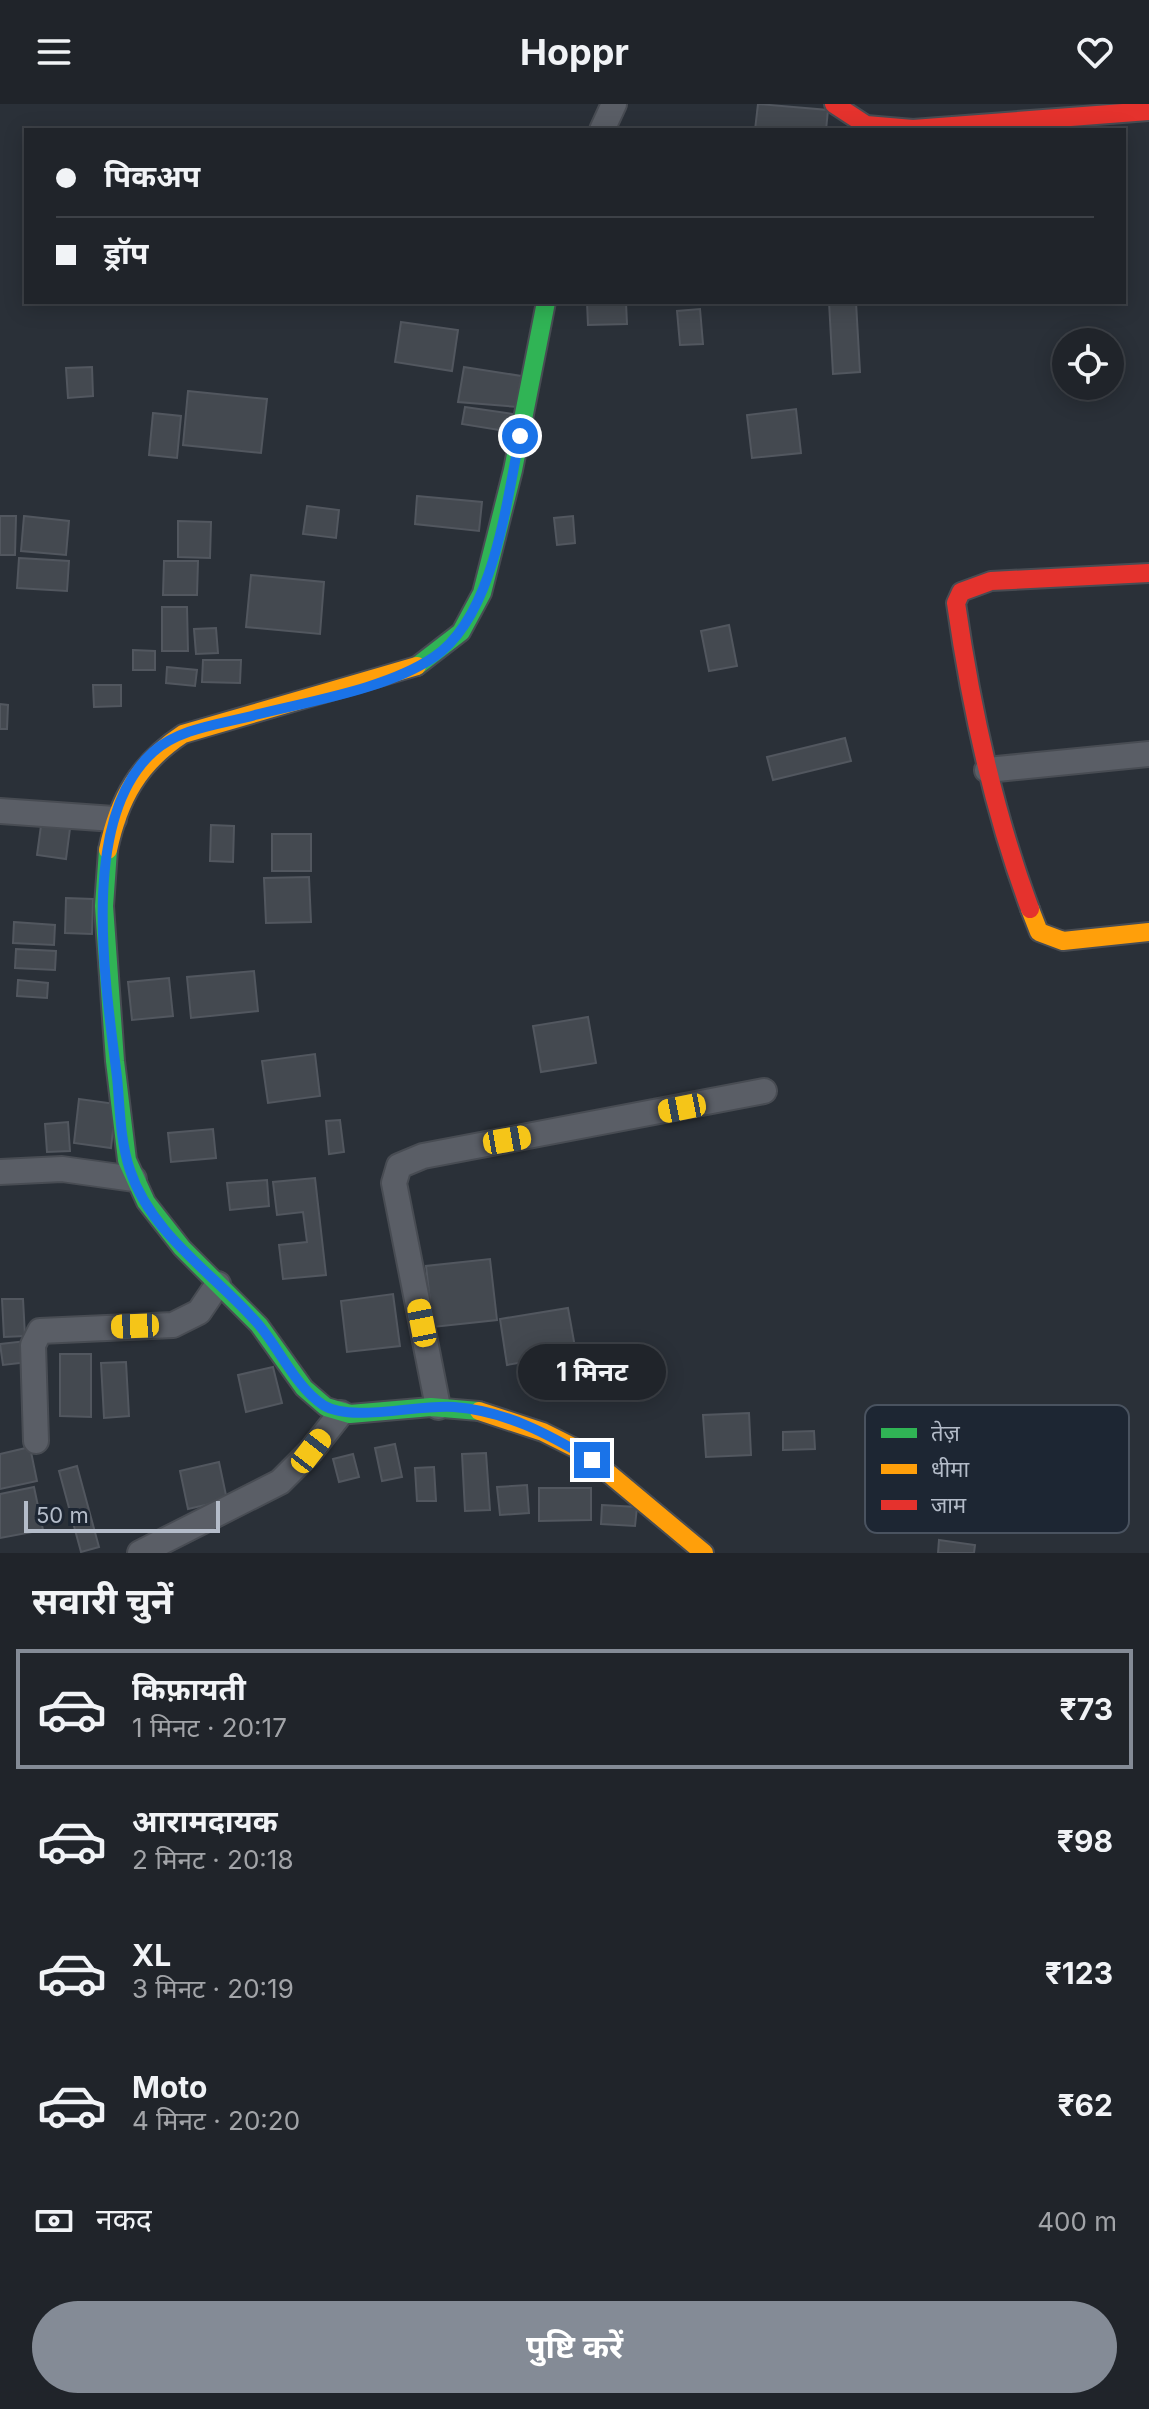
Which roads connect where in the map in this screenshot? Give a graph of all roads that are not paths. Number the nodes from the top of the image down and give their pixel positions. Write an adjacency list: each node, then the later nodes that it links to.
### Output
1 (614, 104): 4 (street)
2 (834, 104): 5 (street)
3 (1149, 111): 6 (street)
4 (603, 128)
5 (906, 128)
6 (933, 128)
7 (546, 304): 12 (street)
8 (1149, 573): 10 (street)
9 (1149, 754): 10 (street)
10 (987, 770): 13 (street)
11 (0, 811): 12 (street)
12 (114, 819): 16 (street)
13 (1149, 932)
14 (764, 1091): 18 (street)
15 (0, 1172): 16 (street)
16 (134, 1179): 17 (street)
17 (218, 1284): 19 (street); 20 (street)
18 (438, 1407): 19 (street); 22 (street)
19 (341, 1413): 21 (street)
20 (36, 1441)
21 (148, 1551)
22 (704, 1553)

